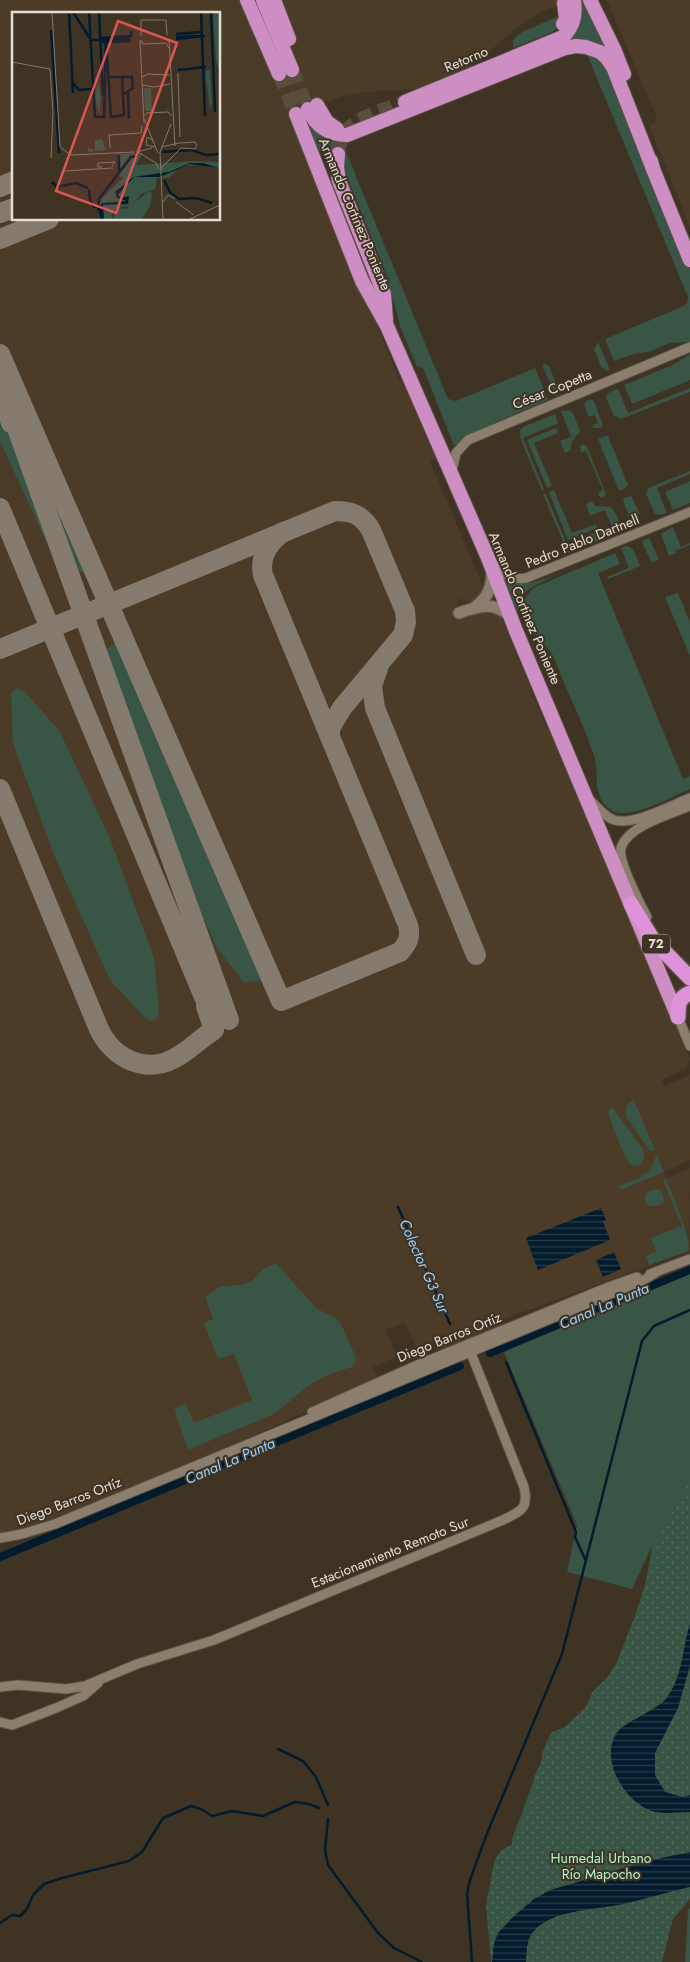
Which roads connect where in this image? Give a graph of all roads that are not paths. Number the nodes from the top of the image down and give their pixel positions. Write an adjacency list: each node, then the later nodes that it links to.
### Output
1 (247, 0): 6 (highway)
2 (263, 0): 6 (highway)
3 (274, 0): 6 (highway)
4 (590, 0): 9 (highway)
5 (569, 2): 7 (highway, Retorno)
6 (291, 70)
7 (405, 102)
8 (338, 154): 11 (highway, Armando Cortínez Poniente)
9 (653, 170): 10 (highway); 11 (highway, Armando Cortínez Poniente)
10 (690, 260)
11 (387, 326): 13 (highway, Armando Cortínez Poniente)
12 (690, 347): 13 (street, César Copetta)
13 (453, 481): 15 (highway, Armando Cortínez Poniente)
14 (690, 512): 15 (street, Pedro Pablo Dartnell)
15 (490, 563): 16 (street); 18 (highway, Armando Cortínez Poniente)
16 (475, 608): 17 (street); 18 (street)
17 (459, 613)
18 (511, 617): 19 (highway, Armando Cortínez Poniente)
19 (587, 797): 20 (street); 22 (highway, Armando Cortínez Poniente)
20 (690, 798)
21 (690, 806): 23 (street)
22 (631, 904): 23 (highway, 72); 26 (highway, Armando Cortínez Poniente)
23 (677, 966): 24 (highway, 72)
24 (690, 978)
25 (690, 993): 26 (highway)
26 (678, 1017): 27 (street)
27 (690, 1046)
28 (690, 1259): 29 (street, Diego Barros Ortíz)
29 (470, 1348): 30 (street, Diego Barros Ortíz); 31 (street, Estacionamiento Remoto Sur)
30 (0, 1538)
31 (102, 1679): 32 (street, Estacionamiento Remoto Sur); 33 (street, Estacionamiento Remoto Sur)
32 (0, 1687)
33 (0, 1722)

